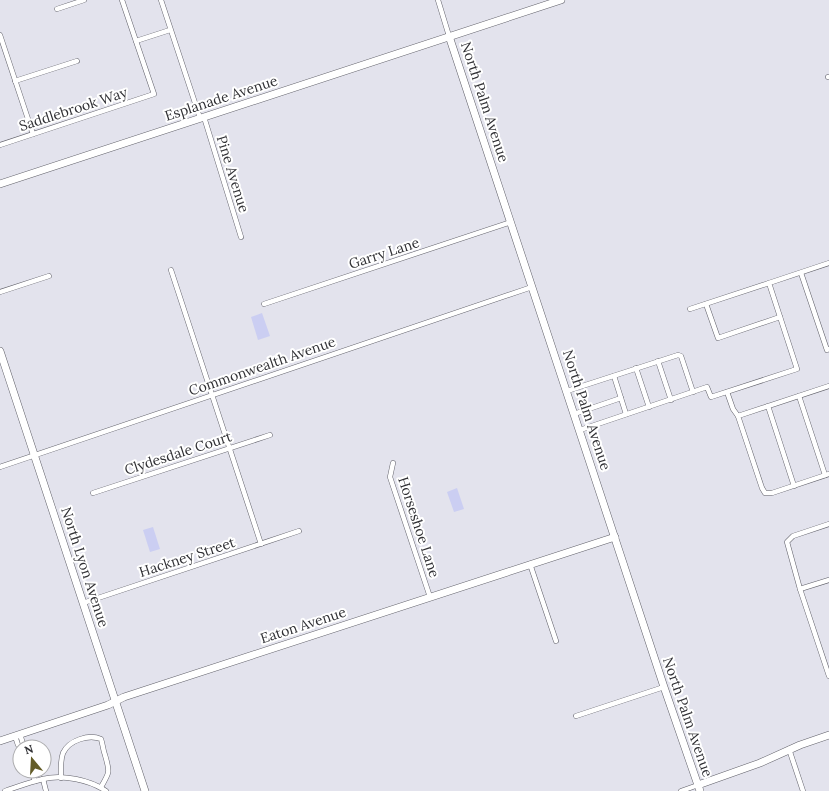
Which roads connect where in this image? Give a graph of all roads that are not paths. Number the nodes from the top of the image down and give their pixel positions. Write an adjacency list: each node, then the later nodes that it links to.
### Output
1 (84, 0): 6 (street)
2 (122, 0): 10 (street)
3 (161, 0): 7 (street, Pine Avenue)
4 (438, 0): 9 (street)
5 (561, 0): 9 (street, Esplanade Avenue)
6 (57, 9)
7 (170, 30): 10 (street); 13 (street, Pine Avenue)
8 (0, 35): 12 (street)
9 (449, 36): 13 (street, Esplanade Avenue); 17 (street, North Palm Avenue)
10 (136, 41): 14 (street, Saddlebrook Way)
11 (77, 60): 12 (street)
12 (15, 81): 14 (street)
13 (202, 118): 16 (street, Esplanade Avenue); 18 (street, Pine Avenue)
14 (33, 134): 15 (street, Saddlebrook Way)
15 (0, 145)
16 (0, 184)
17 (511, 222): 24 (street, North Palm Avenue); 26 (street, Garry Lane)
18 (241, 237)
19 (829, 263): 21 (street)
20 (171, 270): 39 (street)
21 (801, 273): 23 (street); 30 (street)
22 (49, 276): 25 (street)
23 (769, 283): 27 (street); 29 (street)
24 (532, 287): 36 (street, North Palm Avenue); 39 (street, Commonwealth Avenue)
25 (0, 292)
26 (264, 304)
27 (706, 304): 28 (street); 29 (street)
28 (690, 309)
29 (780, 317): 38 (street)
30 (829, 349)
31 (0, 351): 51 (street, North Lyon Avenue)
32 (658, 361): 33 (street); 37 (street); 42 (street)
33 (636, 368): 34 (street); 44 (street)
34 (614, 376): 36 (street); 41 (street)
35 (829, 386): 40 (street)
36 (567, 391): 45 (street, North Palm Avenue)
37 (693, 392): 38 (street); 42 (street)
38 (727, 392): 47 (street)
39 (213, 395): 50 (street); 51 (street, Commonwealth Avenue)
40 (799, 396): 43 (street); 54 (street)
41 (621, 398): 45 (street); 46 (street)
42 (671, 400): 44 (street)
43 (768, 406): 47 (street); 55 (street)
44 (649, 407): 46 (street)
45 (574, 414): 48 (street, North Palm Avenue)
46 (626, 414): 48 (street)
47 (738, 416): 55 (street)
48 (580, 430): 59 (street, North Palm Avenue)
49 (270, 435): 50 (street, Clydesdale Court)
50 (230, 448): 56 (street, Clydesdale Court); 60 (street)
51 (34, 455): 53 (street, Commonwealth Avenue); 65 (street, North Lyon Avenue)
52 (393, 463): 64 (street, Horseshoe Lane)
53 (0, 467)
54 (827, 475): 55 (street)
55 (794, 486)
56 (93, 493)
57 (829, 524): 63 (street)
58 (299, 531): 60 (street, Hackney Street)
59 (615, 537): 61 (street, Eaton Avenue); 68 (street, North Palm Avenue)
60 (261, 544): 65 (street, Hackney Street)
61 (530, 564): 64 (street, Eaton Avenue); 66 (street)
62 (829, 580): 63 (street)
63 (800, 589): 67 (street)
64 (430, 597): 69 (street, Eaton Avenue)
65 (83, 603): 69 (street, North Lyon Avenue)
66 (556, 641)
67 (829, 676)
68 (664, 687): 70 (street); 80 (street, North Palm Avenue)
69 (115, 701): 71 (street, Eaton Avenue); 85 (street, North Lyon Avenue)
70 (576, 716)
71 (17, 735): 73 (street); 74 (street, Eaton Avenue)
72 (829, 735): 75 (street)
73 (17, 739)
74 (0, 741)
75 (789, 749): 80 (street); 87 (street)
76 (52, 778): 77 (street)
77 (61, 778): 82 (street); 82 (street)
78 (43, 779): 79 (street); 84 (street)
79 (35, 781): 81 (street)
80 (699, 788): 86 (street)
81 (15, 789): 83 (street)
82 (102, 789)
83 (5, 791)
84 (46, 791)
85 (145, 791)
86 (681, 791)
87 (803, 791)

